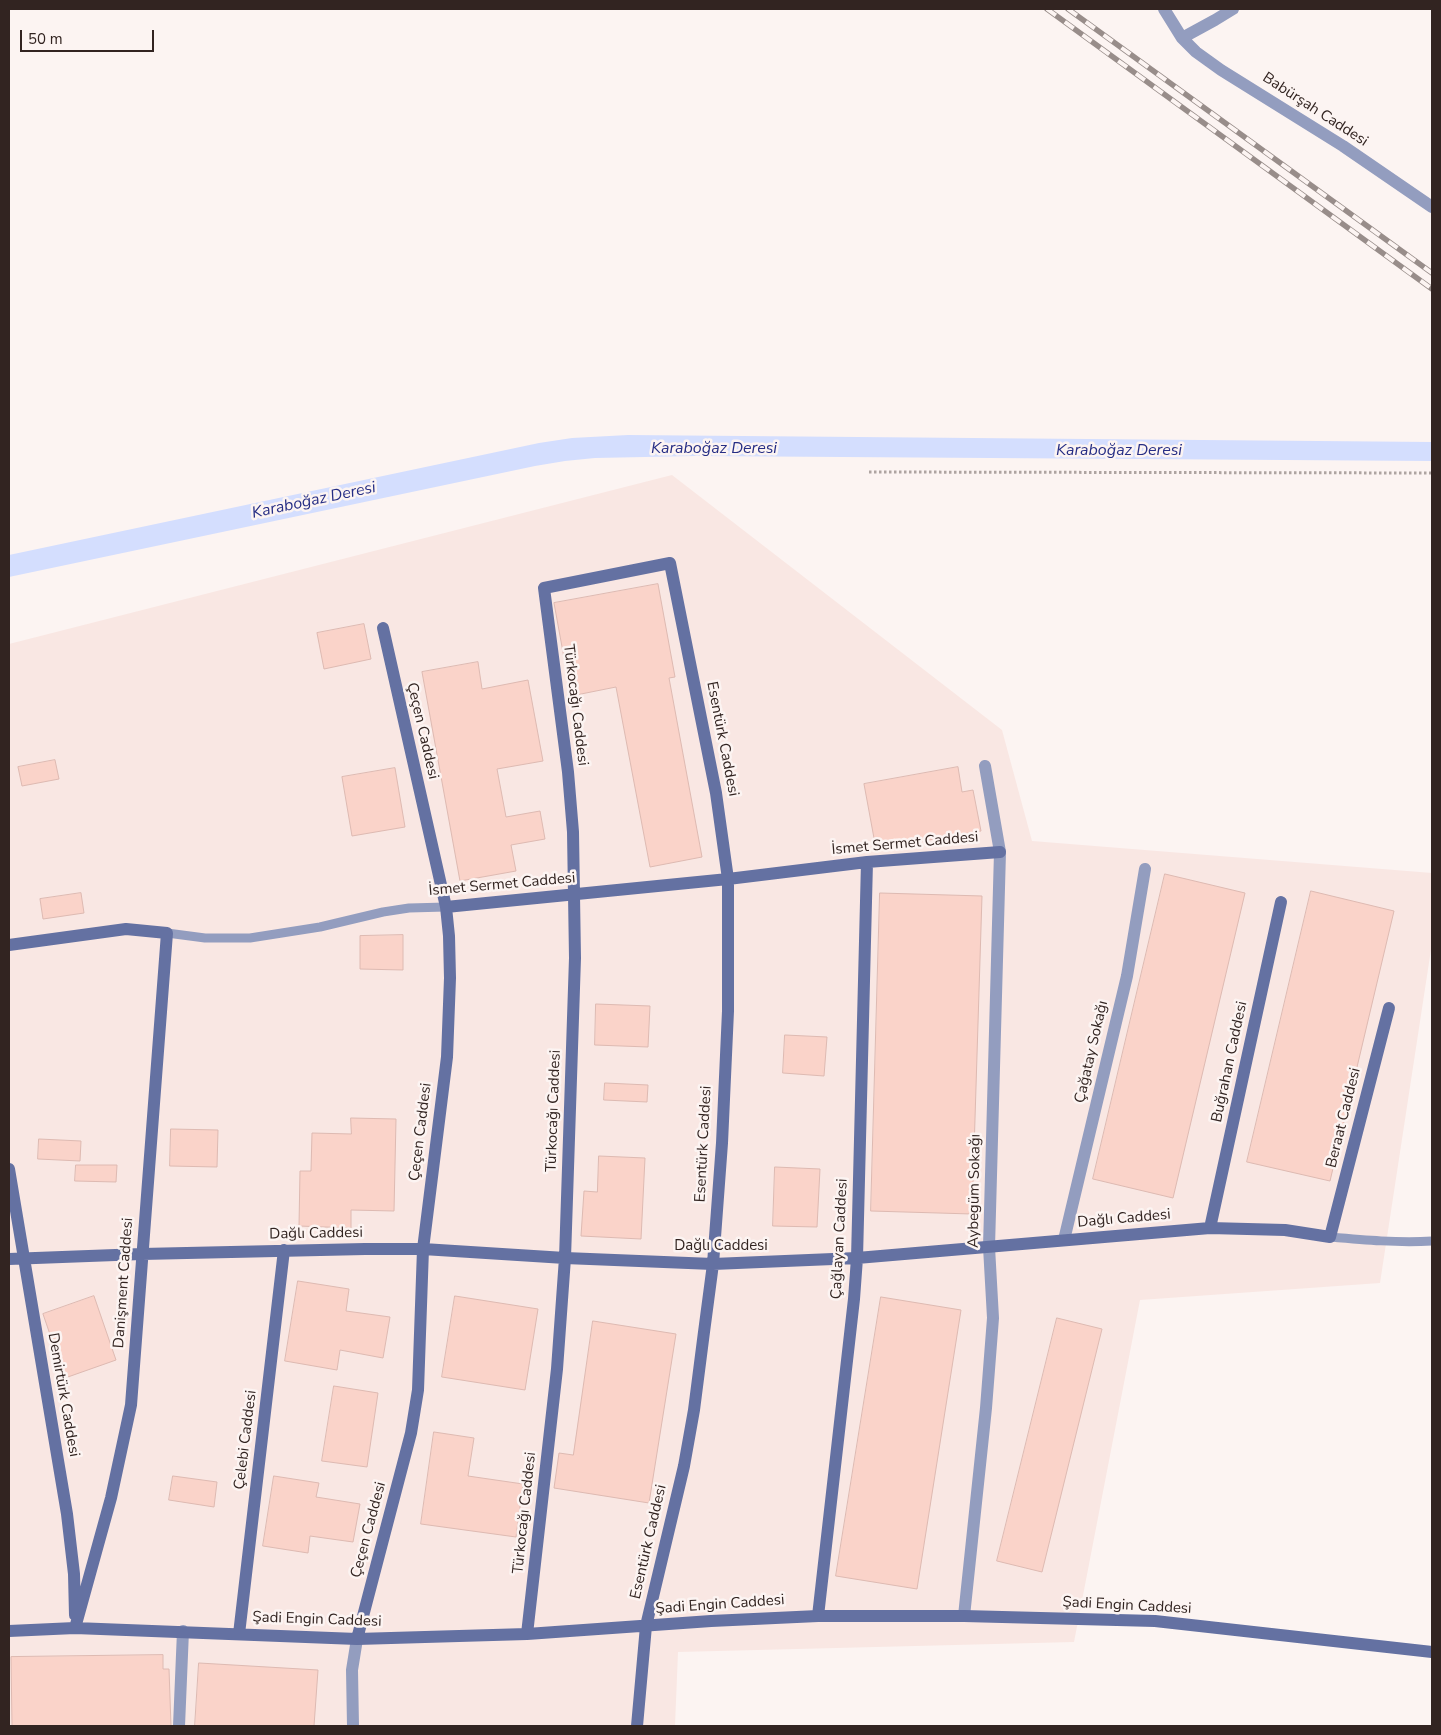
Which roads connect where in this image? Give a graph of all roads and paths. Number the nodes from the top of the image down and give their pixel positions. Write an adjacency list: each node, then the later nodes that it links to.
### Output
1 (1164, 9): 3 (street, Babürşah Caddesi)
2 (1232, 9): 3 (street)
3 (1182, 38): 4 (street, Babürşah Caddesi)
4 (1432, 207)
5 (869, 472): 6 (path)
6 (1432, 473)
7 (544, 588): 13 (street, Esentürk Caddesi); 14 (street, Türkocağı Caddesi)
8 (382, 628): 16 (street, Çeçen Caddesi)
9 (985, 766): 10 (street, Aybegüm Sokağı)
10 (1000, 852): 11 (street, İsmet Sermet Caddesi); 25 (street, Aybegüm Sokağı)
11 (867, 862): 13 (street, İsmet Sermet Caddesi); 31 (street, Çağlayan Caddesi)
12 (1145, 869): 23 (street, Çağatay Sokağı)
13 (728, 879): 14 (street, İsmet Sermet Caddesi); 33 (street, Esentürk Caddesi)
14 (576, 895): 16 (street, İsmet Sermet Caddesi); 30 (street, Türkocağı Caddesi)
15 (1281, 902): 21 (street, Buğrahan Caddesi)
16 (446, 907): 17 (lane, İsmet Sermet Caddesi); 26 (street, Çeçen Caddesi)
17 (167, 933): 18 (street, İsmet Sermet Caddesi); 28 (street, Danişment Caddesi)
18 (9, 945)
19 (1389, 1008): 22 (street, Beraat Caddesi)
20 (9, 1170): 29 (street, Demirtürk Caddesi)
21 (1210, 1228): 22 (street, Dağlı Caddesi); 23 (street, Dağlı Caddesi)
22 (1330, 1237): 24 (lane, Dağlı Caddesi)
23 (1064, 1240): 25 (street, Dağlı Caddesi)
24 (1432, 1240)
25 (989, 1248): 31 (street, Dağlı Caddesi); 35 (street, Aybegüm Sokağı)
26 (423, 1249): 27 (street, Dağlı Caddesi); 30 (street, Dağlı Caddesi); 42 (street, Çeçen Caddesi)
27 (284, 1250): 28 (street, Dağlı Caddesi); 40 (street, Çelebi Caddesi)
28 (142, 1254): 29 (street, Dağlı Caddesi); 37 (street, Danişment Caddesi)
29 (23, 1258): 32 (street, Dağlı Caddesi); 37 (street, Demirtürk Caddesi)
30 (565, 1258): 33 (street, Dağlı Caddesi); 41 (street, Türkocağı Caddesi)
31 (857, 1258): 33 (street, Dağlı Caddesi); 34 (street, Çağlayan Caddesi)
32 (9, 1259)
33 (713, 1264): 36 (street, Esentürk Caddesi)
34 (818, 1616): 35 (street, Şadi Engin Caddesi); 36 (street, Şadi Engin Caddesi)
35 (964, 1616): 43 (street, Şadi Engin Caddesi)
36 (646, 1626): 41 (street, Şadi Engin Caddesi); 46 (street, Esentürk Caddesi)
37 (75, 1628): 38 (street, Şadi Engin Caddesi); 39 (street, Şadi Engin Caddesi)
38 (9, 1631)
39 (183, 1631): 40 (street, Şadi Engin Caddesi); 44 (street)
40 (239, 1634): 42 (street, Şadi Engin Caddesi)
41 (527, 1634): 42 (street, Şadi Engin Caddesi)
42 (357, 1639): 45 (street)
43 (1432, 1652)
44 (179, 1726)
45 (353, 1726)
46 (637, 1726)

